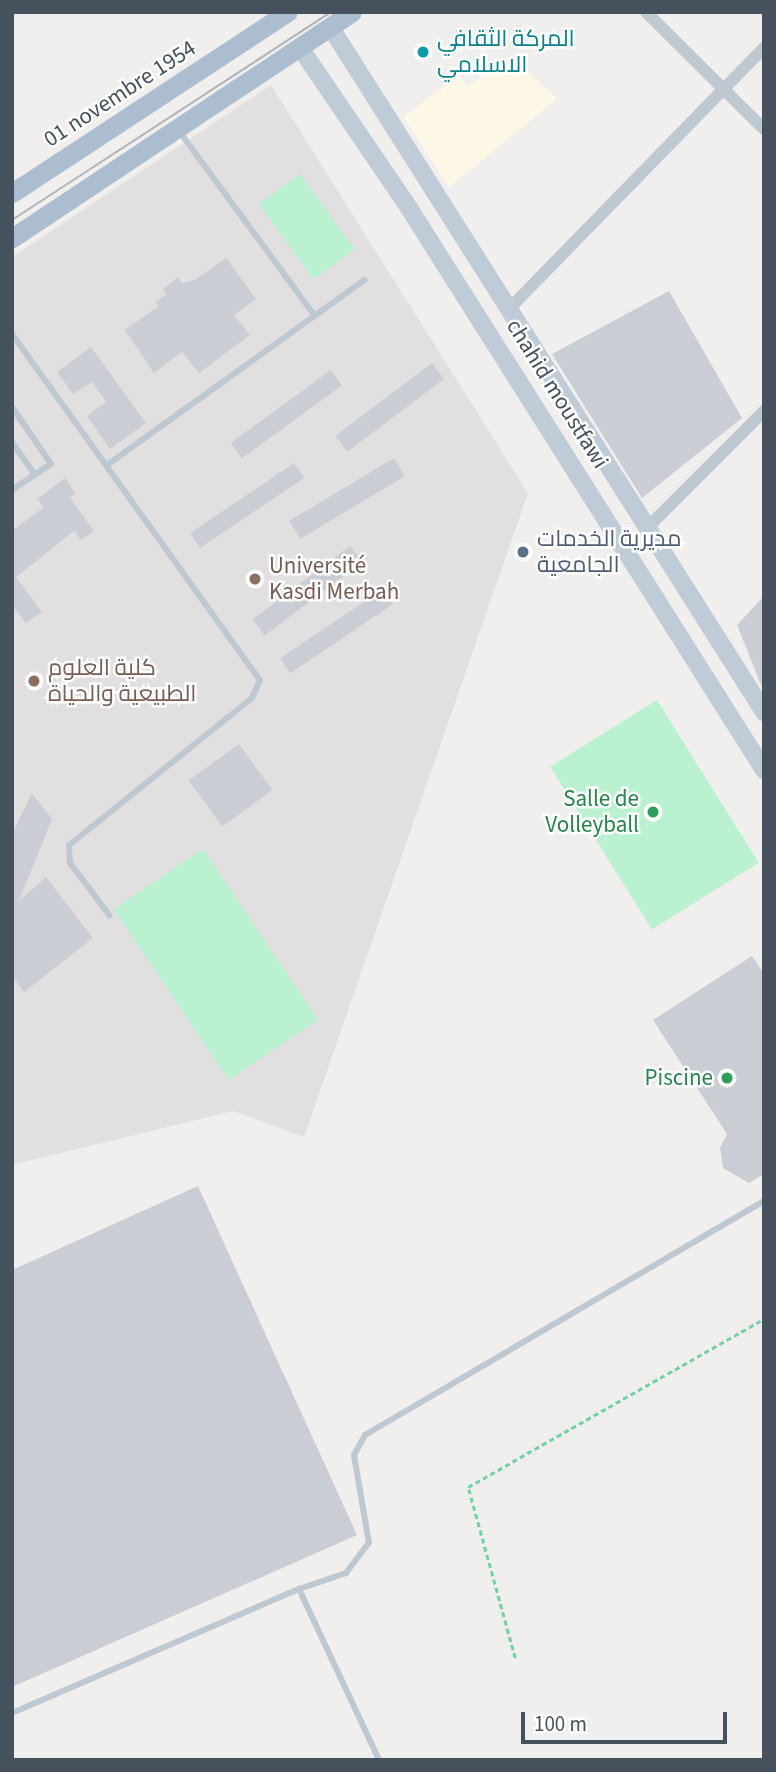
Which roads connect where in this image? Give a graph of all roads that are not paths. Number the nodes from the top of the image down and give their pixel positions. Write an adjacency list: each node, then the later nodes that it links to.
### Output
1 (288, 12): 10 (main road, 01 novembre 1954)
2 (352, 12): 4 (main road)
3 (646, 12): 7 (street)
4 (331, 28): 6 (main road); 13 (main road, chahid moustfawi)
5 (764, 48): 7 (street)
6 (300, 49): 9 (main road); 24 (main road, chahid moustfawi)
7 (723, 89): 8 (street); 13 (street)
8 (764, 129)
9 (178, 131): 11 (main road); 14 (lane)
10 (12, 192)
11 (12, 238)
12 (364, 280): 14 (lane)
13 (507, 311): 22 (main road, chahid moustfawi)
14 (314, 316): 19 (lane)
15 (12, 334): 19 (lane)
16 (12, 407): 20 (lane)
17 (764, 411): 22 (street)
18 (12, 442): 20 (lane)
19 (107, 465): 25 (lane)
20 (34, 475): 21 (lane)
21 (12, 490)
22 (649, 526): 23 (main road, chahid moustfawi)
23 (764, 712)
24 (764, 770)
25 (110, 916)
26 (764, 1201): 27 (lane)
27 (299, 1589): 28 (lane); 29 (lane)
28 (12, 1713)
29 (379, 1760)

